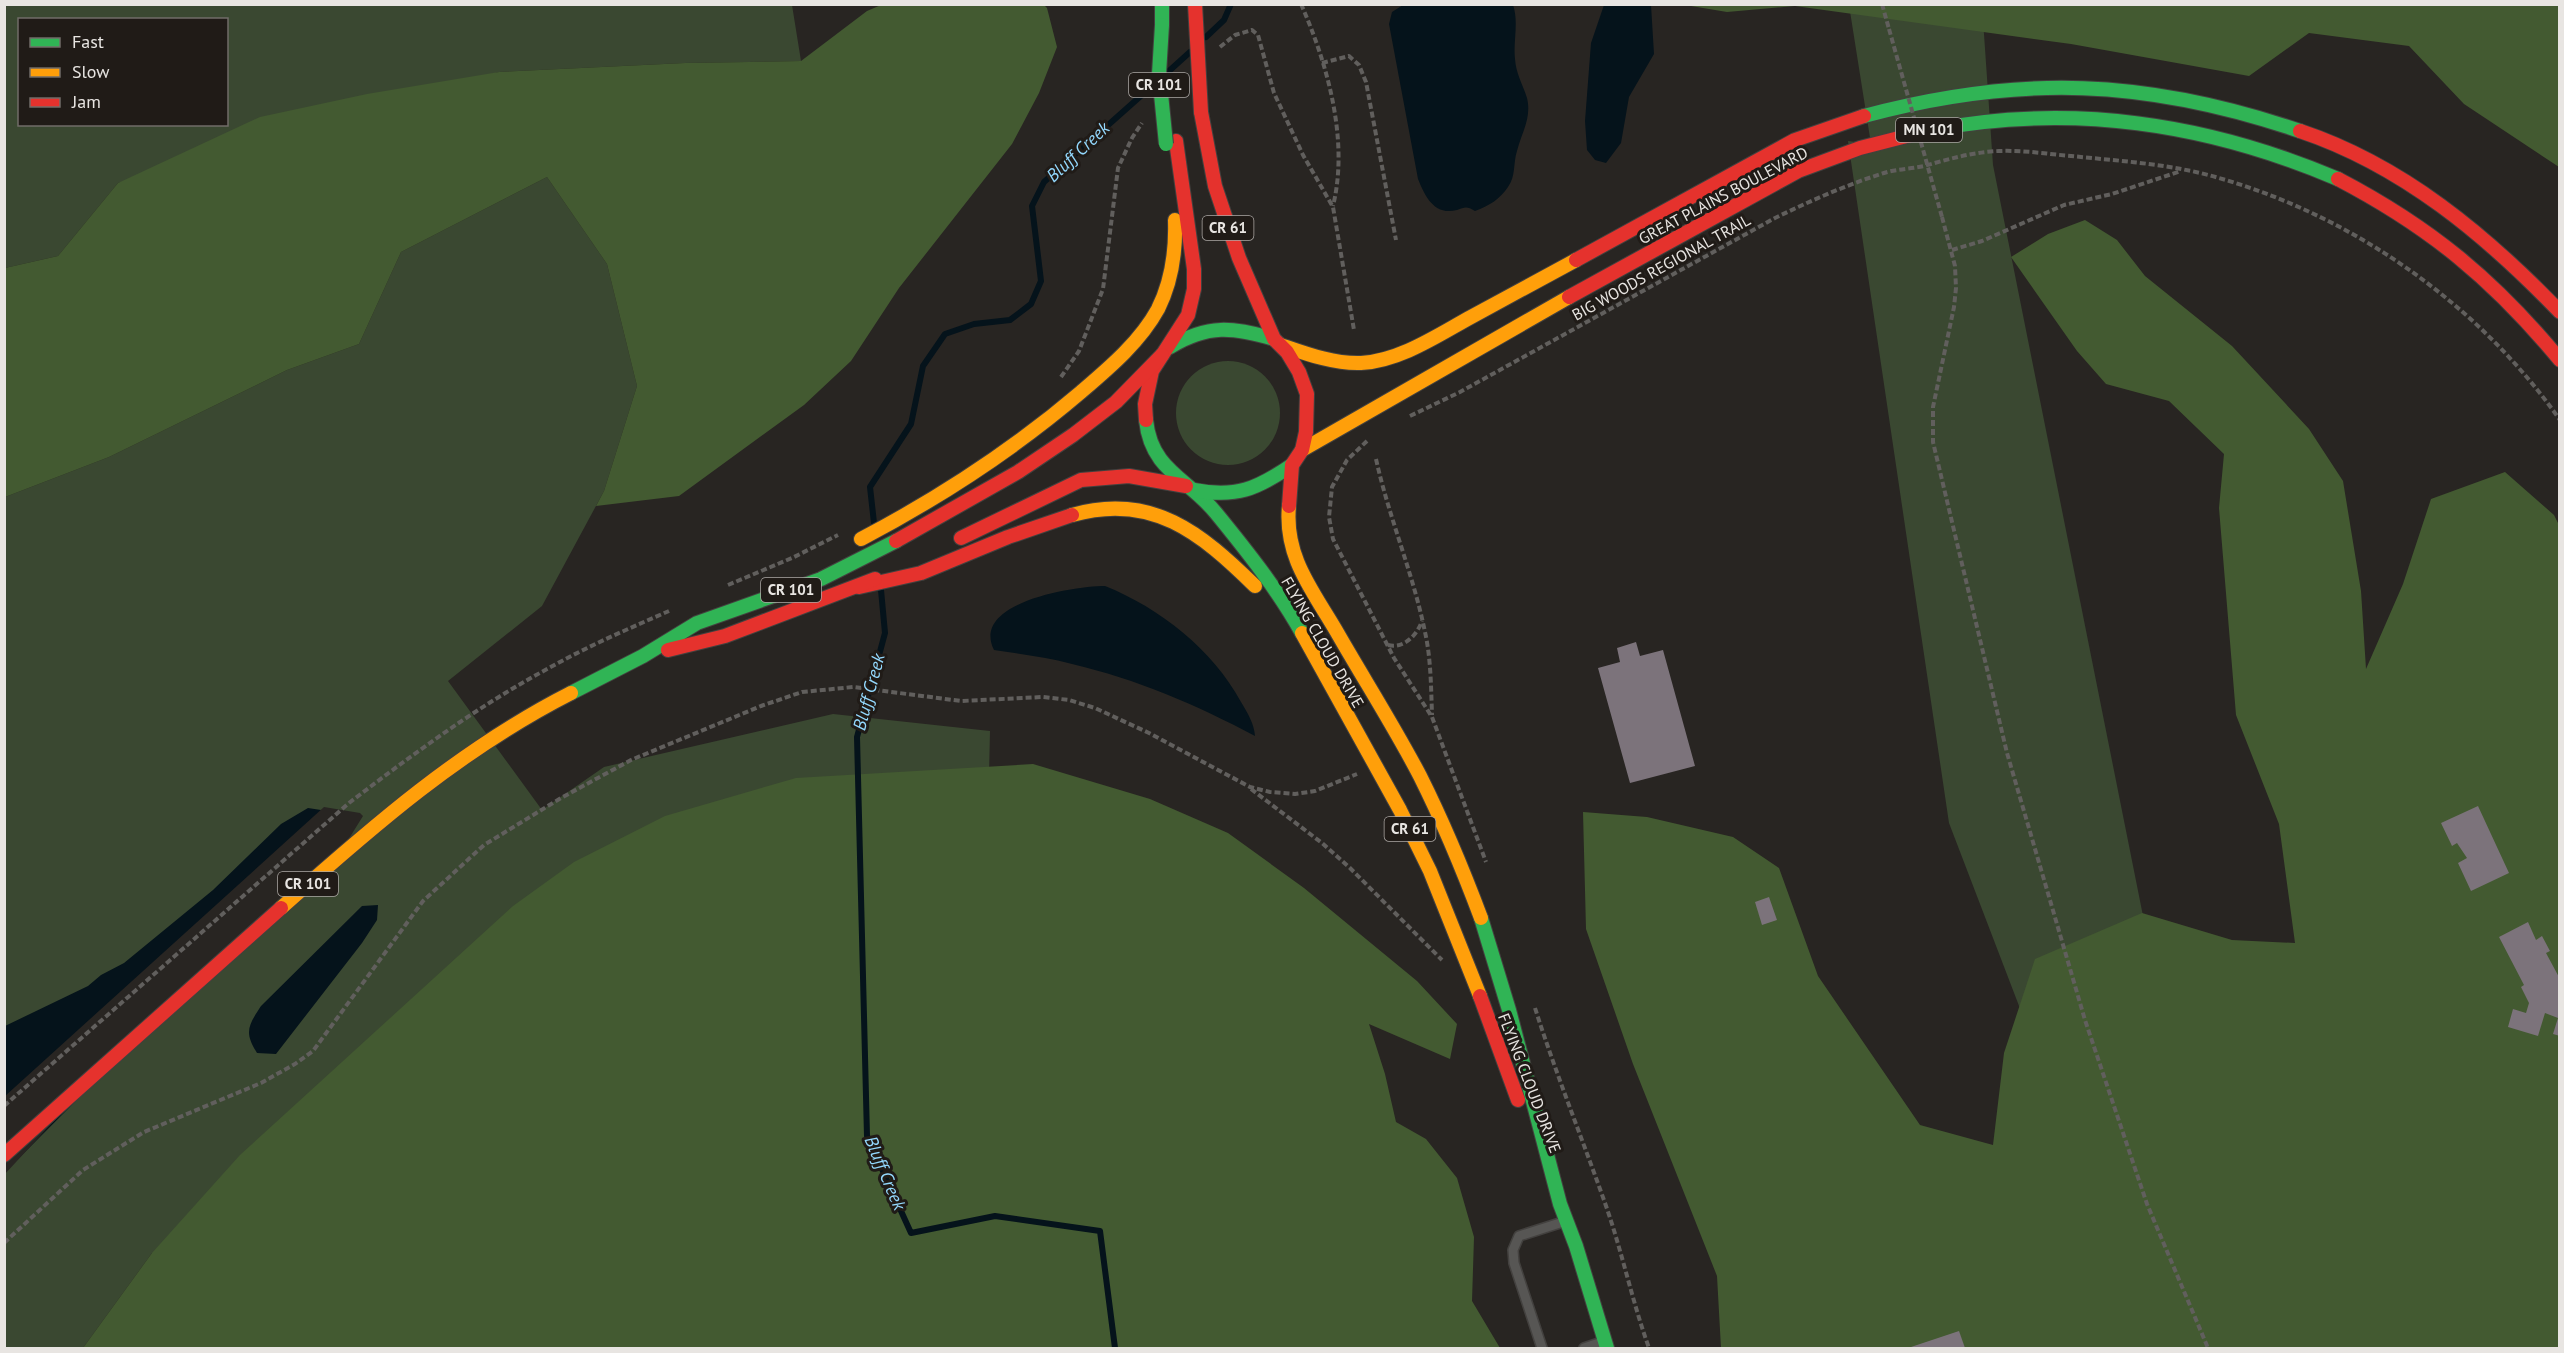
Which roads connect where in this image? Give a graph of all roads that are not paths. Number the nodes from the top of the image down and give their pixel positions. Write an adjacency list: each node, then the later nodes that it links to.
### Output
1 (1162, 4): 3 (main road, CR 101, bridge)
2 (1195, 4): 5 (main road, FLYING CLOUD DRIVE / CR 61, bridge)
3 (1171, 143): 6 (main road, FLYING CLOUD DRIVE / CR 61); 12 (main road)
4 (2559, 312): 5 (main road, GREAT PLAINS BOULEVARD / MN 101)
5 (1277, 342): 6 (main road, CR 101); 8 (main road, FLYING CLOUD DRIVE / CR 61)
6 (1165, 352): 10 (main road, FLYING CLOUD DRIVE / CR 61); 16 (main road, CR 101)
7 (2559, 360): 8 (main road, GREAT PLAINS BOULEVARD / MN 101)
8 (1302, 450): 9 (main road, FLYING CLOUD DRIVE / CR 61)
9 (1292, 465): 10 (main road); 20 (main road, FLYING CLOUD DRIVE / CR 61)
10 (1190, 488): 11 (main road); 18 (main road, FLYING CLOUD DRIVE / CR 61)
11 (946, 545)
12 (845, 547)
13 (915, 560): 15 (main road, CR 101)
14 (786, 577): 16 (main road)
15 (858, 587): 17 (main road, CR 101); 18 (main road)
16 (697, 623): 17 (main road, CR 101)
17 (643, 656): 19 (main road, CR 101)
18 (1355, 729): 20 (main road, FLYING CLOUD DRIVE / CR 61)
19 (4, 1155)
20 (1560, 1204): 21 (main road, FLYING CLOUD DRIVE / CR 61)
21 (1566, 1221): 22 (main road, FLYING CLOUD DRIVE / CR 61); 23 (lane)
22 (1606, 1345): 24 (lane)
23 (1542, 1348)
24 (1584, 1348)

